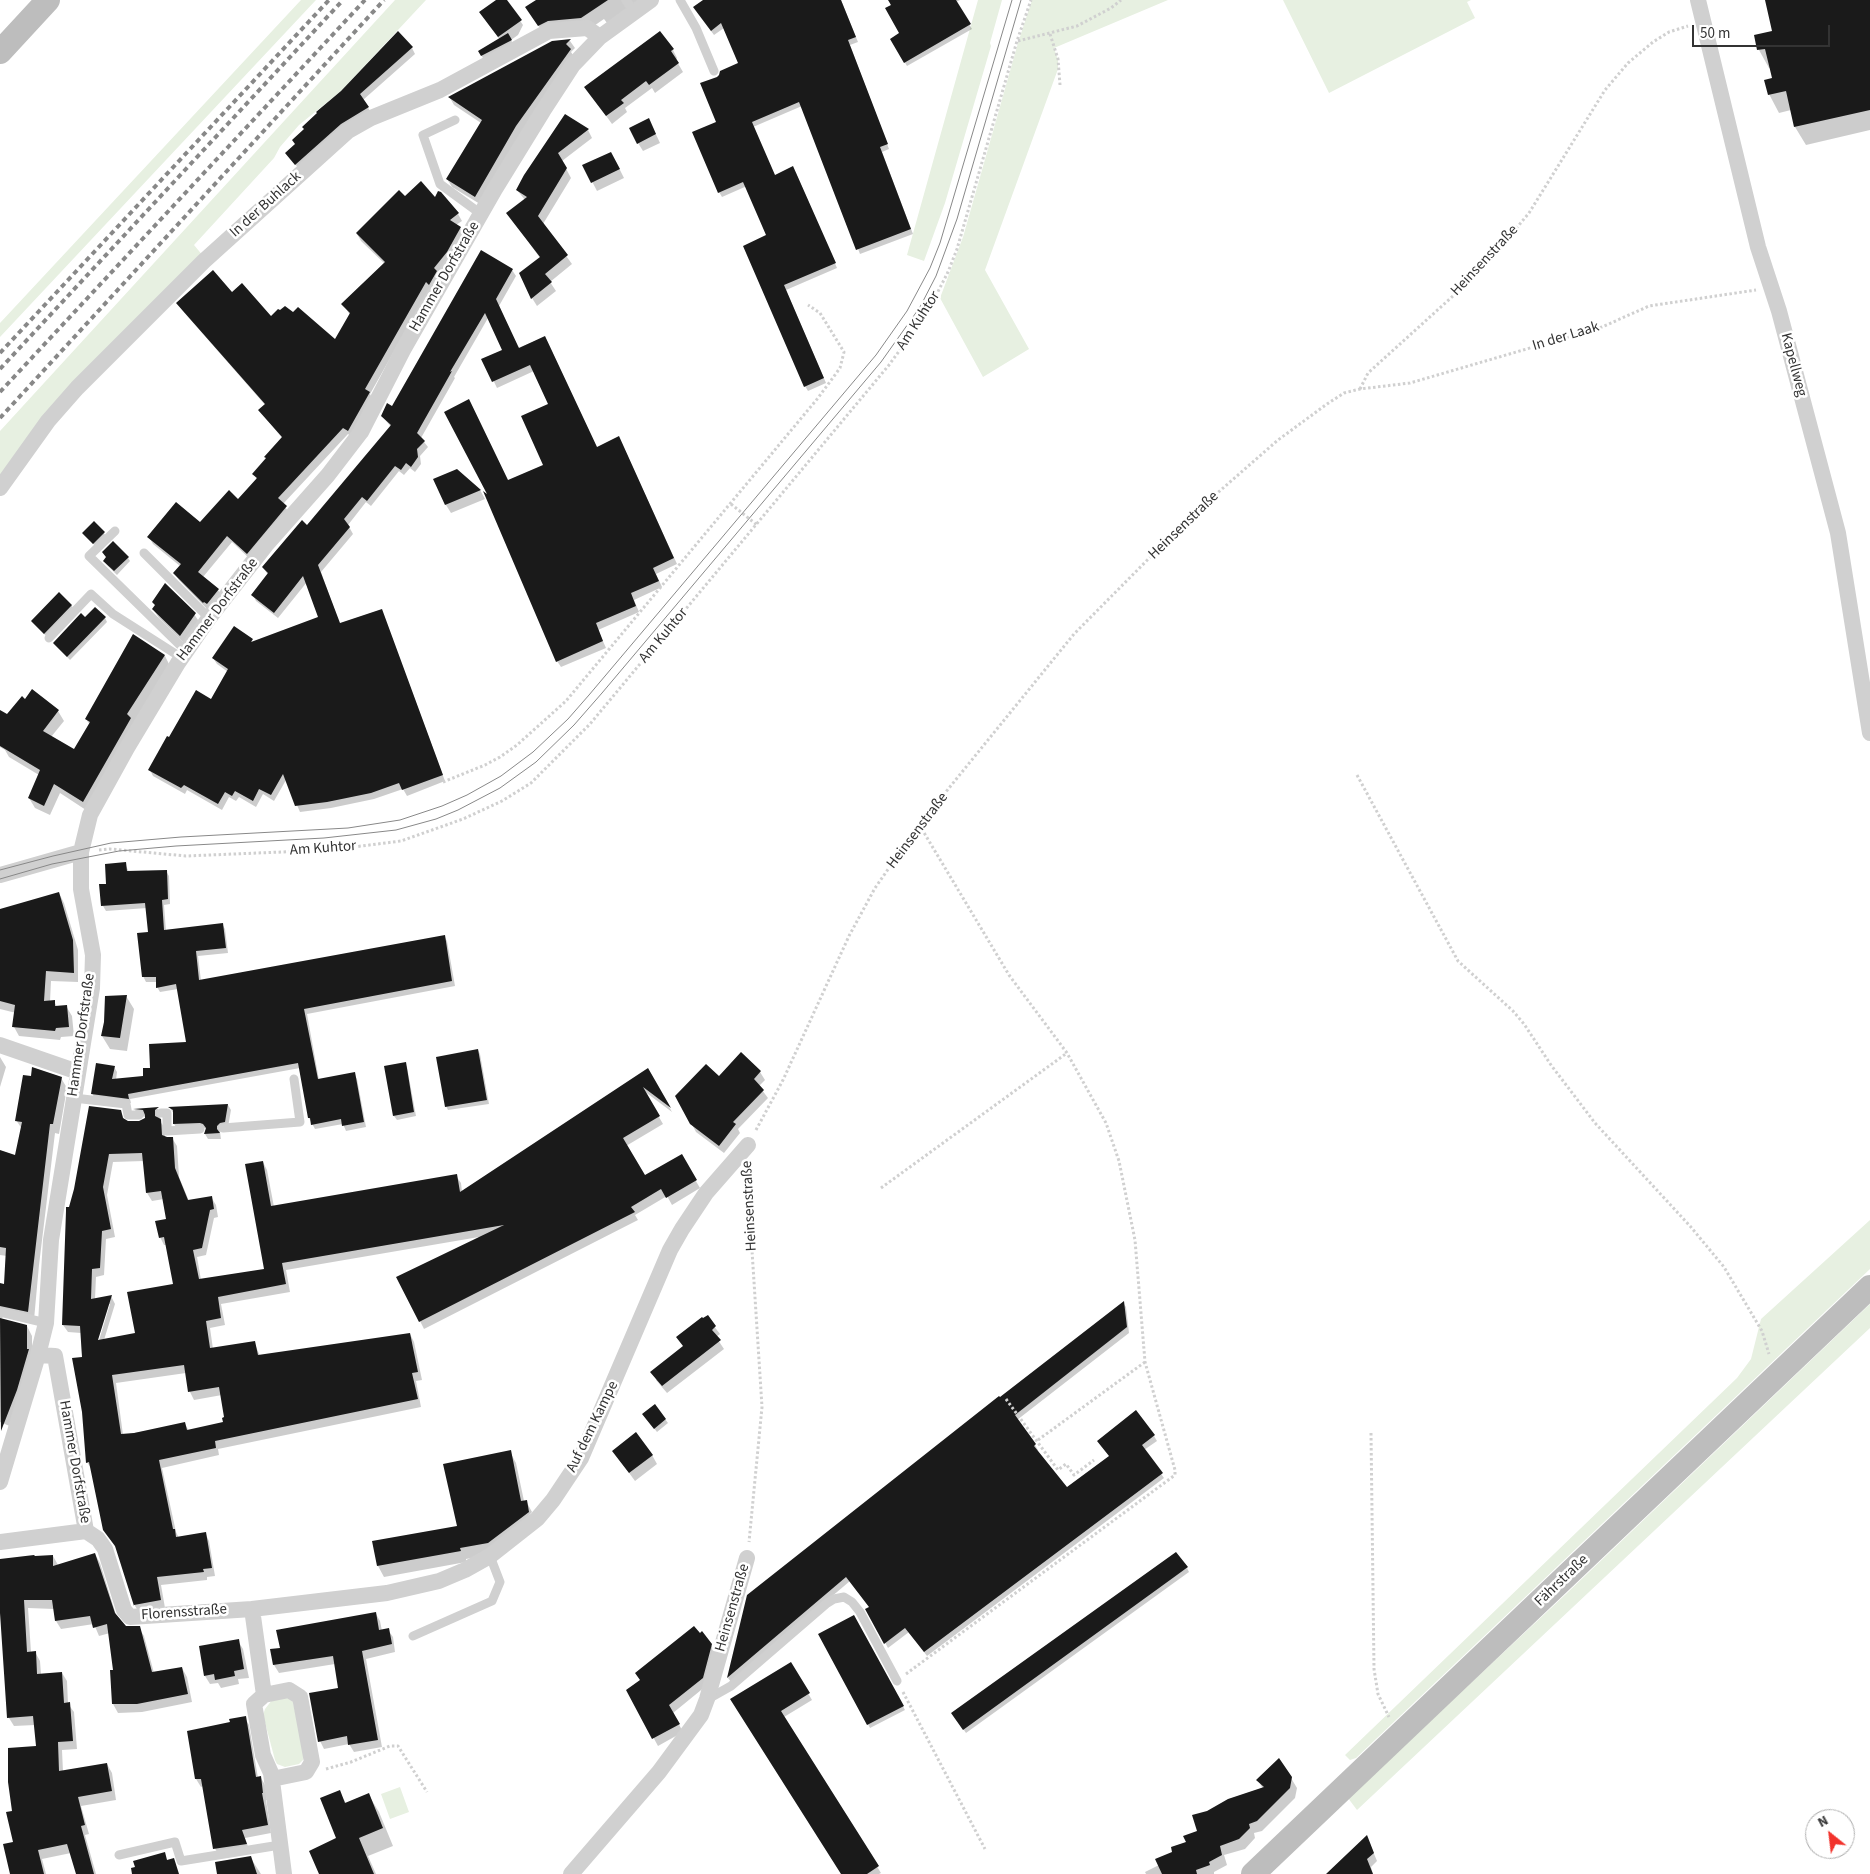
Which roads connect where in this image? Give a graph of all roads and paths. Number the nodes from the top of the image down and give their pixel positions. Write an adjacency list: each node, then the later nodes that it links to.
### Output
1 (48, 0): 12 (street)
2 (651, 0): 7 (street, Hammer Dorfstraße)
3 (680, 0): 13 (lane)
4 (1031, 0): 11 (path, Am Kuhtor)
5 (1121, 0): 9 (path)
6 (1698, 0): 8 (street, Kapellweg)
7 (630, 6): 10 (street, Hammer Dorfstraße)
8 (1702, 22): 17 (street, Kapellweg); 19 (path, Heinsenstraße)
9 (1050, 34): 11 (path); 14 (path)
10 (600, 37): 16 (street, Hammer Dorfstraße); 20 (street, In der Buhlack)
11 (1017, 42): 22 (path, Am Kuhtor)
12 (0, 52)
13 (714, 70)
14 (1060, 85)
15 (455, 120): 16 (lane)
16 (481, 214): 25 (street, Hammer Dorfstraße)
17 (1771, 288): 19 (path, In der Laak); 28 (street, Kapellweg)
18 (808, 305): 21 (path)
19 (1360, 389): 31 (path, Heinsenstraße)
20 (0, 488)
21 (732, 504): 22 (path); 30 (path)
22 (757, 525): 32 (path, Am Kuhtor)
23 (115, 531): 27 (lane)
24 (144, 553): 25 (lane)
25 (209, 618): 27 (street, Hammer Dorfstraße)
26 (49, 638): 27 (lane)
27 (184, 654): 32 (street, Hammer Dorfstraße)
28 (1870, 733)
29 (1357, 775): 49 (path)
30 (443, 782)
31 (919, 825): 35 (path); 43 (path, Heinsenstraße)
32 (81, 852): 33 (street); 36 (street, Hammer Dorfstraße)
33 (0, 875)
34 (0, 1045): 36 (street)
35 (1067, 1053): 44 (path); 50 (path)
36 (78, 1072): 38 (street, Hammer Dorfstraße)
37 (294, 1078): 41 (lane)
38 (74, 1098): 40 (lane); 47 (street, Hammer Dorfstraße)
39 (161, 1113): 42 (lane)
40 (140, 1115)
41 (223, 1128)
42 (200, 1130)
43 (748, 1145): 58 (street, Auf dem Kampe); 59 (path, Heinsenstraße)
44 (881, 1188)
45 (1870, 1287): 74 (street, Fährstraße)
46 (0, 1312): 47 (lane)
47 (46, 1323): 48 (street, Hammer Dorfstraße)
48 (38, 1355): 55 (street, Hammer Dorfstraße); 56 (street, Hammer Dorfstraße)
49 (1769, 1355)
50 (1145, 1362): 53 (path); 62 (path)
51 (1006, 1399): 53 (path)
52 (1371, 1433): 65 (path)
53 (1038, 1440): 54 (path)
54 (1094, 1460)
55 (0, 1482)
56 (86, 1531): 57 (street, Hammer Dorfstraße); 60 (street, Florensstraße)
57 (0, 1542)
58 (490, 1556): 60 (street, Auf dem Kampe); 61 (lane)
59 (747, 1558): 64 (street, Heinsenstraße)
60 (252, 1608): 63 (street)
61 (412, 1636)
62 (897, 1681): 64 (lane); 70 (path)
63 (264, 1694): 66 (street); 67 (street)
64 (708, 1699): 73 (street, Heinsenstraße)
65 (1394, 1723)
66 (309, 1766): 67 (street); 68 (path)
67 (272, 1780): 69 (street)
68 (427, 1792)
69 (280, 1845): 71 (lane); 72 (street)
70 (985, 1848)
71 (119, 1855)
72 (284, 1874)
73 (571, 1874)
74 (1253, 1874)

